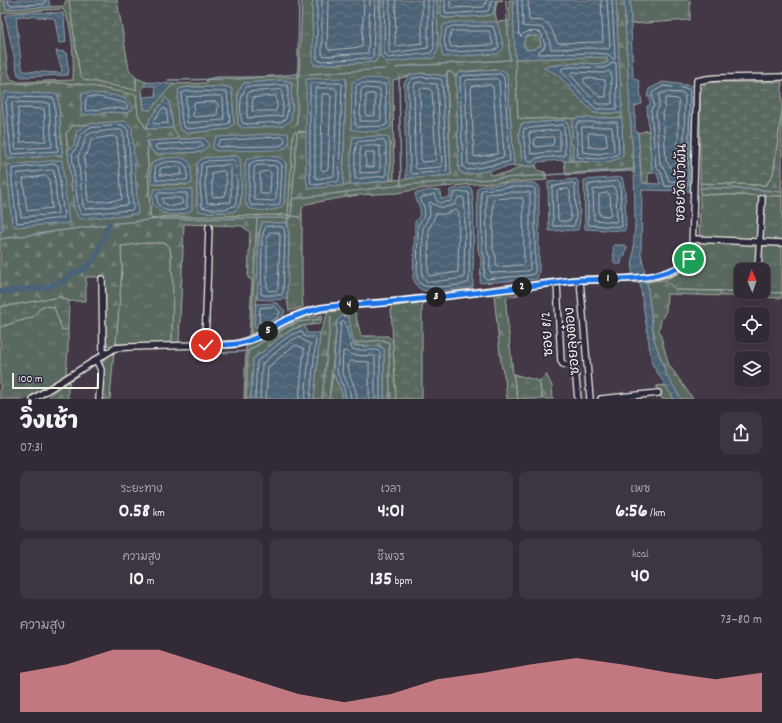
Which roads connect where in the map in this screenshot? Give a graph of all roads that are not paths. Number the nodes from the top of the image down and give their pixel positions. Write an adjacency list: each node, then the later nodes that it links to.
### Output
1 (782, 77): 4 (street, ซอยวัดบัวผัน)
2 (762, 198): 5 (street)
3 (209, 227): 11 (street)
4 (693, 239): 5 (street); 9 (street, ซอยวัดบัวผัน)
5 (759, 242): 6 (street); 7 (street)
6 (782, 243)
7 (758, 263)
8 (102, 279): 12 (street)
9 (580, 280): 10 (street, ซอยวัดบัวผัน); 18 (street, ซอยลุงต๋อง)
10 (557, 283): 11 (street, ซอยวัดบัวผัน); 17 (street, ซอย 8/2)
11 (206, 345): 12 (street, ซอยวัดบัวผัน)
12 (103, 355): 13 (street, ซอยวัดบัวผัน)
13 (96, 359): 15 (street, ซอยวัดบัวผัน); 16 (street)
14 (658, 393): 19 (street)
15 (33, 399)
16 (99, 399)
17 (578, 399)
18 (590, 399)
19 (601, 399)

